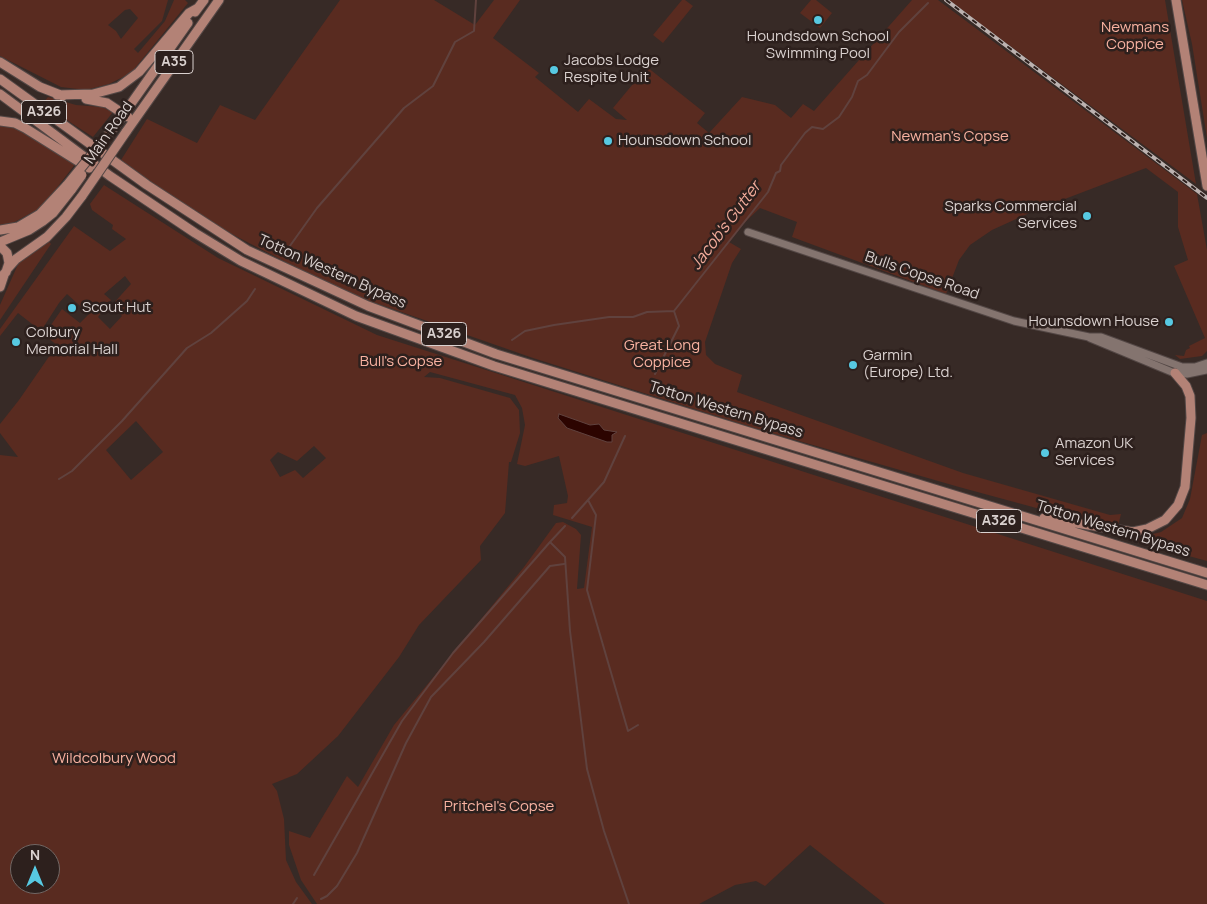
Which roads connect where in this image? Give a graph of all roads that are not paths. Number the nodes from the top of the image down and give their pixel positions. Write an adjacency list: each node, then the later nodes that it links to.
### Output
1 (204, 0): 4 (main road, Main Road / A35)
2 (219, 0): 11 (main road, Main Road / A35)
3 (1176, 0): 12 (main road)
4 (198, 8): 8 (main road); 9 (main road, Main Road / A35)
5 (0, 62): 8 (main road)
6 (0, 79): 25 (main road, Totton Western Bypass / A326)
7 (0, 94): 14 (main road, Totton Western Bypass / A326)
8 (57, 95): 9 (main road)
9 (125, 114): 11 (main road); 13 (main road, Main Road / A35, bridge)
10 (0, 121): 14 (main road)
11 (129, 128): 19 (main road, Main Road / A35, bridge)
12 (1207, 186)
13 (70, 187): 15 (main road); 17 (main road, Main Road / A35)
14 (151, 205): 27 (main road, Totton Western Bypass / A326)
15 (0, 230)
16 (748, 232): 21 (street, Bulls Copse Road)
17 (0, 242)
18 (0, 246): 19 (main road)
19 (4, 274): 20 (main road)
20 (0, 288)
21 (1089, 338): 22 (street, Bulls Copse Road); 24 (street, Bulls Copse Road)
22 (1207, 363)
23 (1207, 370): 24 (street, Bulls Copse Road)
24 (1176, 373): 25 (main road)
25 (1002, 510): 26 (main road, Totton Western Bypass / A326)
26 (1207, 572)
27 (1207, 585)

